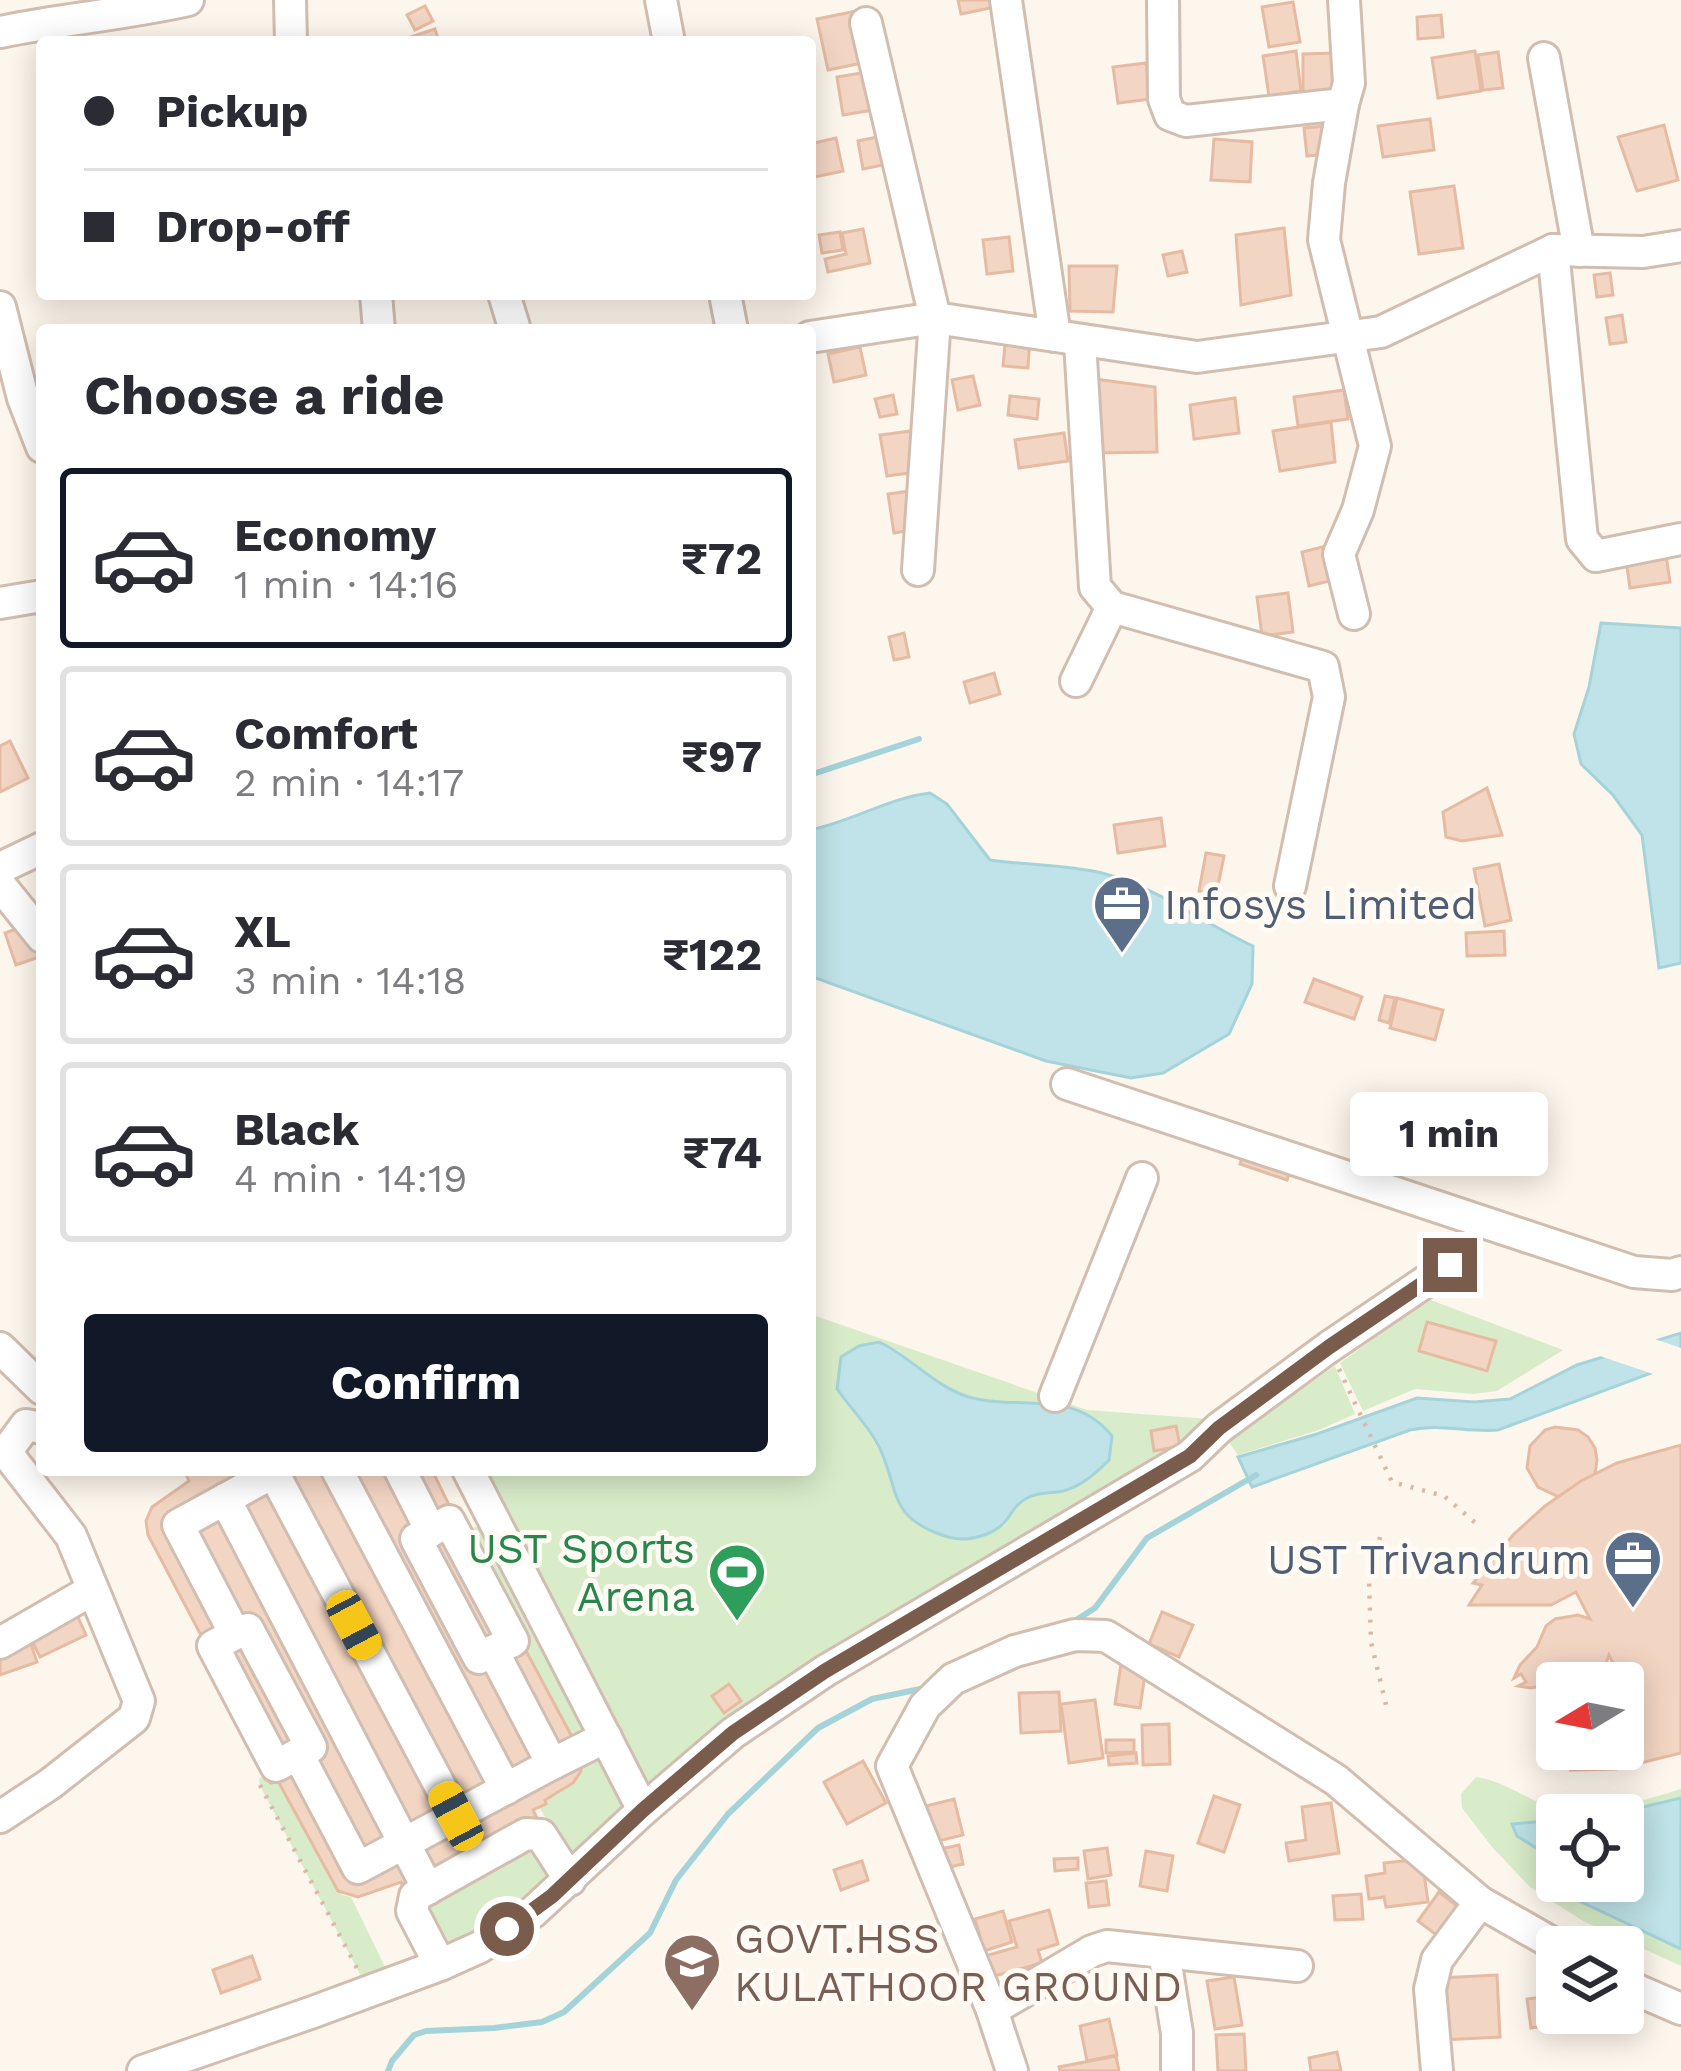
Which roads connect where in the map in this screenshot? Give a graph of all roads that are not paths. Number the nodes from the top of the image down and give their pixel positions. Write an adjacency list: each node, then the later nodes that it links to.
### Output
1 (188, 0): 8 (street)
2 (290, 0): 9 (street)
3 (661, 0): 10 (street)
4 (1006, 0): 19 (street)
5 (1163, 0): 12 (street)
6 (1344, 0): 12 (street)
7 (866, 23): 16 (street)
8 (0, 32)
9 (291, 36)
10 (668, 36)
11 (1544, 58): 14 (street)
12 (1343, 104): 18 (street)
13 (1681, 246): 14 (street)
14 (1566, 251): 18 (street); 21 (street)
15 (0, 307): 20 (street)
16 (935, 318): 17 (street); 19 (street); 22 (street)
17 (816, 336)
18 (1348, 337): 19 (street); 26 (street)
19 (1067, 339): 25 (street)
20 (36, 432)
21 (1681, 538)
22 (918, 570)
23 (36, 597): 24 (street)
24 (0, 603)
25 (1112, 607): 27 (street); 31 (street)
26 (1354, 614)
27 (1076, 682)
28 (36, 851): 29 (street)
29 (0, 868)
30 (0, 885): 32 (street)
31 (1290, 886)
32 (36, 930)
33 (1067, 1084): 36 (street)
34 (1142, 1178): 39 (street)
35 (1450, 1265): 54 (street)
36 (1681, 1272)
37 (0, 1348): 38 (street)
38 (36, 1383)
39 (1055, 1396)
40 (36, 1427): 49 (street)
41 (267, 1476): 46 (street)
42 (279, 1476): 55 (street)
43 (340, 1476): 53 (street)
44 (404, 1476): 48 (street)
45 (471, 1476): 47 (street)
46 (225, 1498): 58 (street); 58 (street)
47 (487, 1506): 48 (street); 51 (street)
48 (442, 1528): 52 (street)
49 (92, 1590): 50 (street); 56 (street)
50 (0, 1643)
51 (606, 1737): 52 (street); 54 (street)
52 (552, 1764): 53 (street)
53 (505, 1789): 55 (street); 57 (street)
54 (643, 1810): 59 (street)
55 (456, 1816): 58 (street)
56 (0, 1817)
57 (526, 1834): 59 (street); 60 (street)
58 (404, 1843): 60 (street)
59 (570, 1880): 64 (street)
60 (428, 1889): 64 (street)
61 (1480, 1902): 62 (street); 68 (street); 72 (street)
62 (1536, 1934)
63 (1164, 1952): 65 (street); 68 (street); 71 (street)
64 (440, 1965): 69 (street)
65 (1297, 1966)
66 (1644, 1993): 67 (street)
67 (1681, 2009)
68 (992, 2010): 70 (street)
69 (143, 2071)
70 (1012, 2071)
71 (1177, 2071)
72 (1437, 2071)

